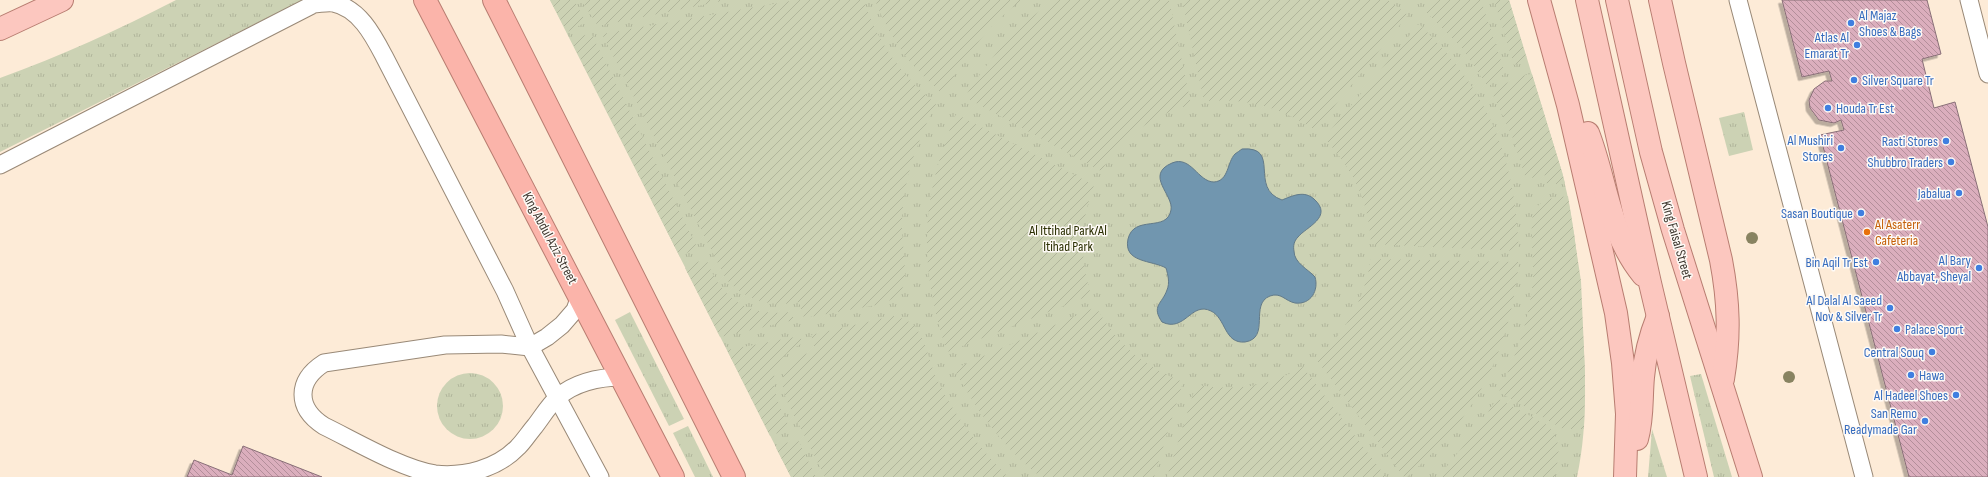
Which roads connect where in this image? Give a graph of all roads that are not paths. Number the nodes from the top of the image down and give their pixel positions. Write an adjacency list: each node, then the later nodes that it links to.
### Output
1 (62, 0): 11 (main road)
2 (411, 0): 10 (highway)
3 (494, 0): 26 (highway)
4 (1539, 0): 13 (main road)
5 (1587, 0): 15 (main road)
6 (1617, 0): 20 (main road, King Faisal Street)
7 (1660, 0): 20 (main road)
8 (1738, 0): 29 (lane)
9 (1969, 0): 12 (lane)
10 (428, 7): 16 (highway, King Abdul Aziz Street)
11 (0, 29)
12 (1988, 74)
13 (1568, 105): 15 (main road); 22 (main road)
14 (0, 165): 18 (lane)
15 (1650, 283): 17 (main road)
16 (580, 296): 18 (lane); 19 (highway, King Abdul Aziz Street)
17 (1658, 316): 22 (main road); 27 (main road)
18 (530, 347): 21 (lane); 23 (lane)
19 (623, 377): 21 (lane); 25 (highway, King Abdul Aziz Street)
20 (1722, 384): 28 (main road, King Faisal Street)
21 (557, 398): 23 (lane); 24 (lane)
22 (1625, 471)
23 (466, 476)
24 (600, 477)
25 (674, 477)
26 (734, 477)
27 (1696, 477)
28 (1751, 477)
29 (1864, 477)

